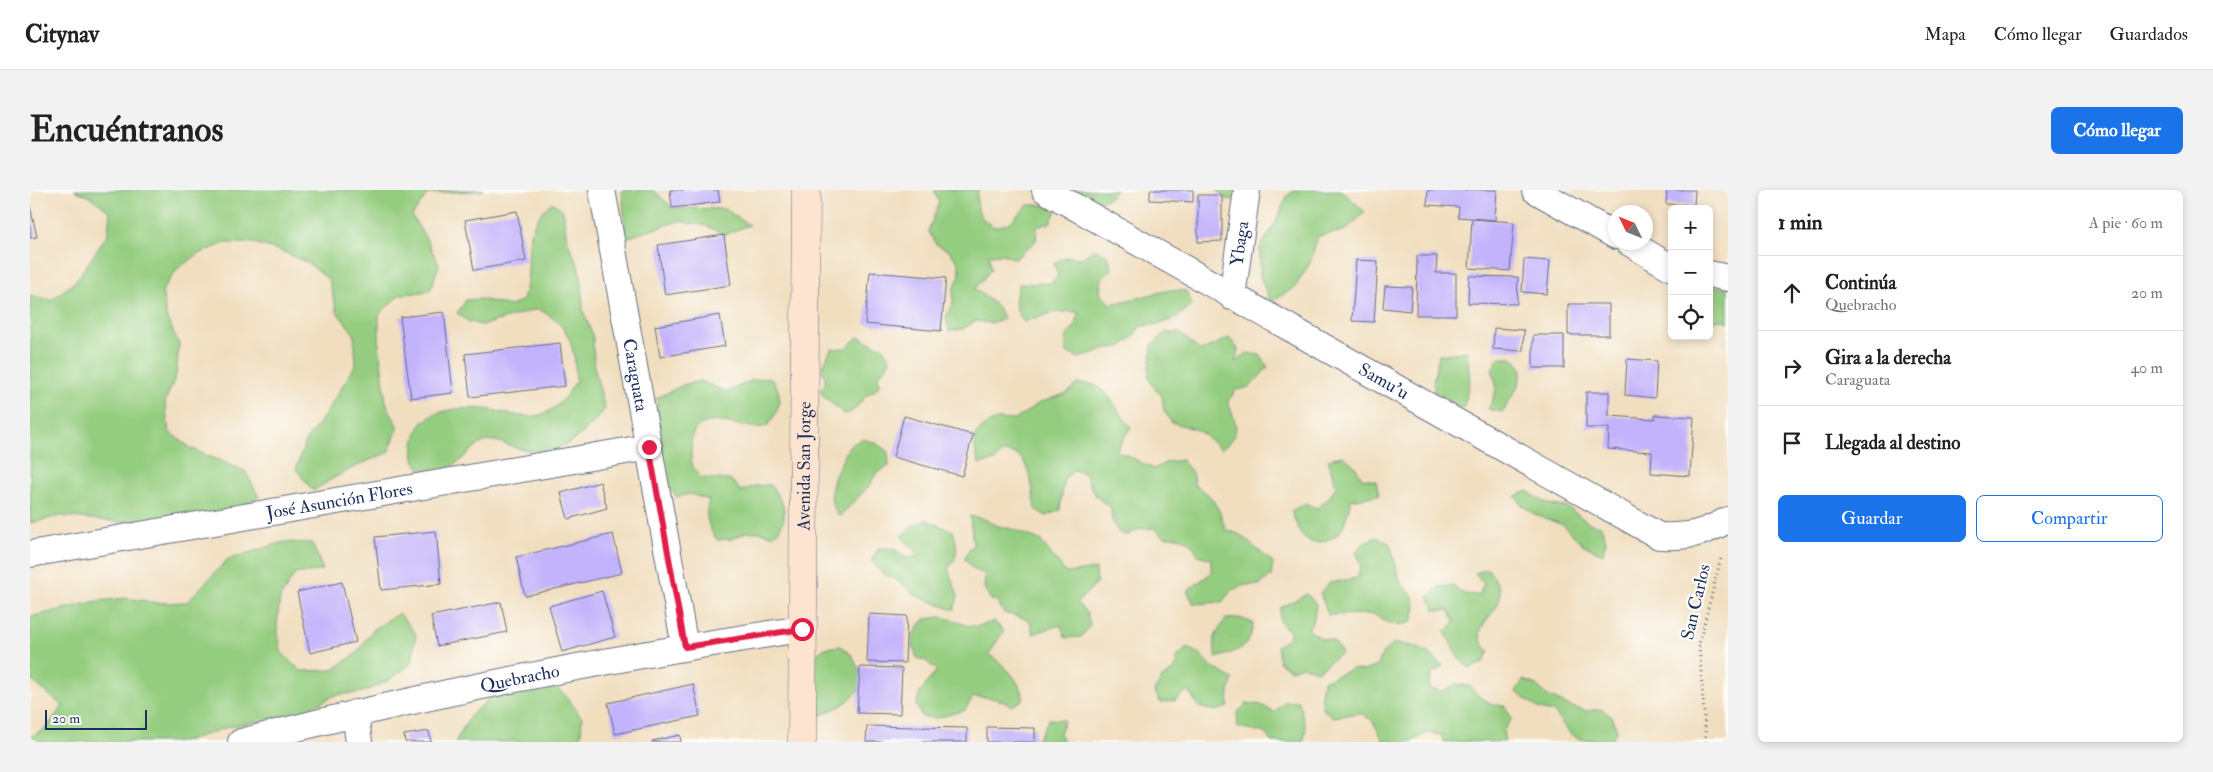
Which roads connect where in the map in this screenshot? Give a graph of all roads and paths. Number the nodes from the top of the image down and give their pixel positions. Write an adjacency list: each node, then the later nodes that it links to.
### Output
1 (602, 190): 12 (street, Caraguata)
2 (806, 190): 16 (street, Avenida San Jorge)
3 (1044, 190): 11 (street, Samu'u)
4 (1247, 190): 11 (street, Ybaga)
5 (1535, 190): 6 (street)
6 (1608, 231)
7 (1642, 250): 8 (street)
8 (1668, 266)
9 (1713, 275): 10 (street)
10 (1728, 278)
11 (1232, 297): 13 (street, Samu'u)
12 (649, 447): 14 (street, José Asunción Flores); 17 (street, Caraguata)
13 (1728, 520)
14 (30, 554)
15 (1721, 557): 22 (path, San Carlos)
16 (802, 629): 17 (street, Quebracho); 21 (street, Avenida San Jorge)
17 (685, 647): 18 (street, Quebracho)
18 (355, 712): 19 (street, Quebracho); 20 (street)
19 (241, 742)
20 (359, 742)
21 (802, 742)
22 (1706, 742)

